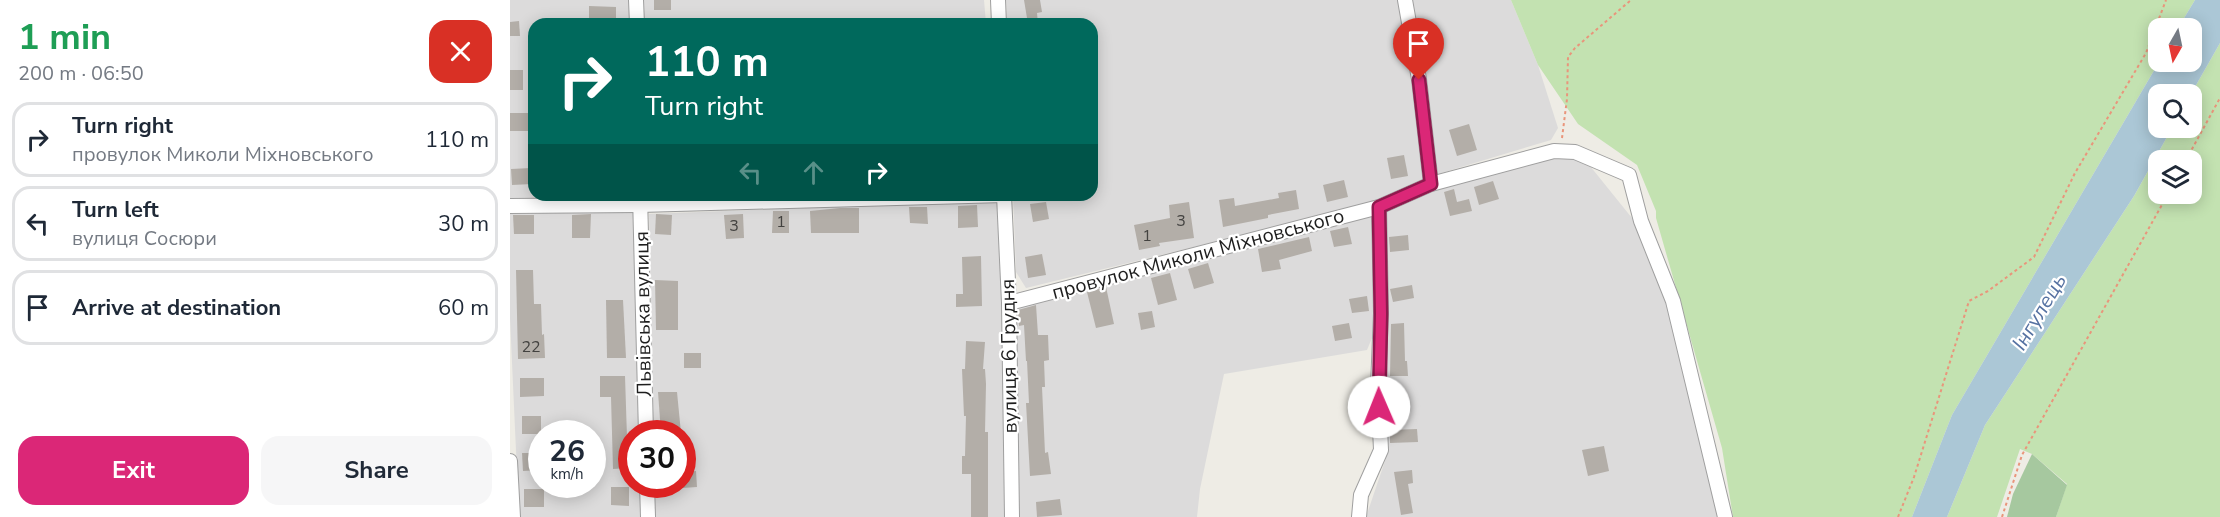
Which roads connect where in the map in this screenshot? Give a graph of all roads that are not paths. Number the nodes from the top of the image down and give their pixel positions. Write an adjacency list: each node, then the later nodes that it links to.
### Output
1 (636, 0): 4 (street)
2 (998, 0): 5 (street)
3 (1405, 0): 6 (street)
4 (637, 18)
5 (999, 18)
6 (1431, 184): 11 (street, провулок Миколи Міхновського); 20 (street, провулок Миколи Міхновського)
7 (618, 201): 10 (street)
8 (640, 201): 13 (street, Львівська вулиця)
9 (1004, 201): 12 (street, вулиця 6 Грудня)
10 (510, 206)
11 (1379, 207): 12 (street, провулок Миколи Міхновського); 19 (street)
12 (1009, 303): 18 (street, вулиця 6 Грудня)
13 (646, 420)
14 (510, 461): 16 (street)
15 (647, 498): 17 (street)
16 (513, 517)
17 (648, 517)
18 (1012, 517)
19 (1359, 517)
20 (1725, 517)

